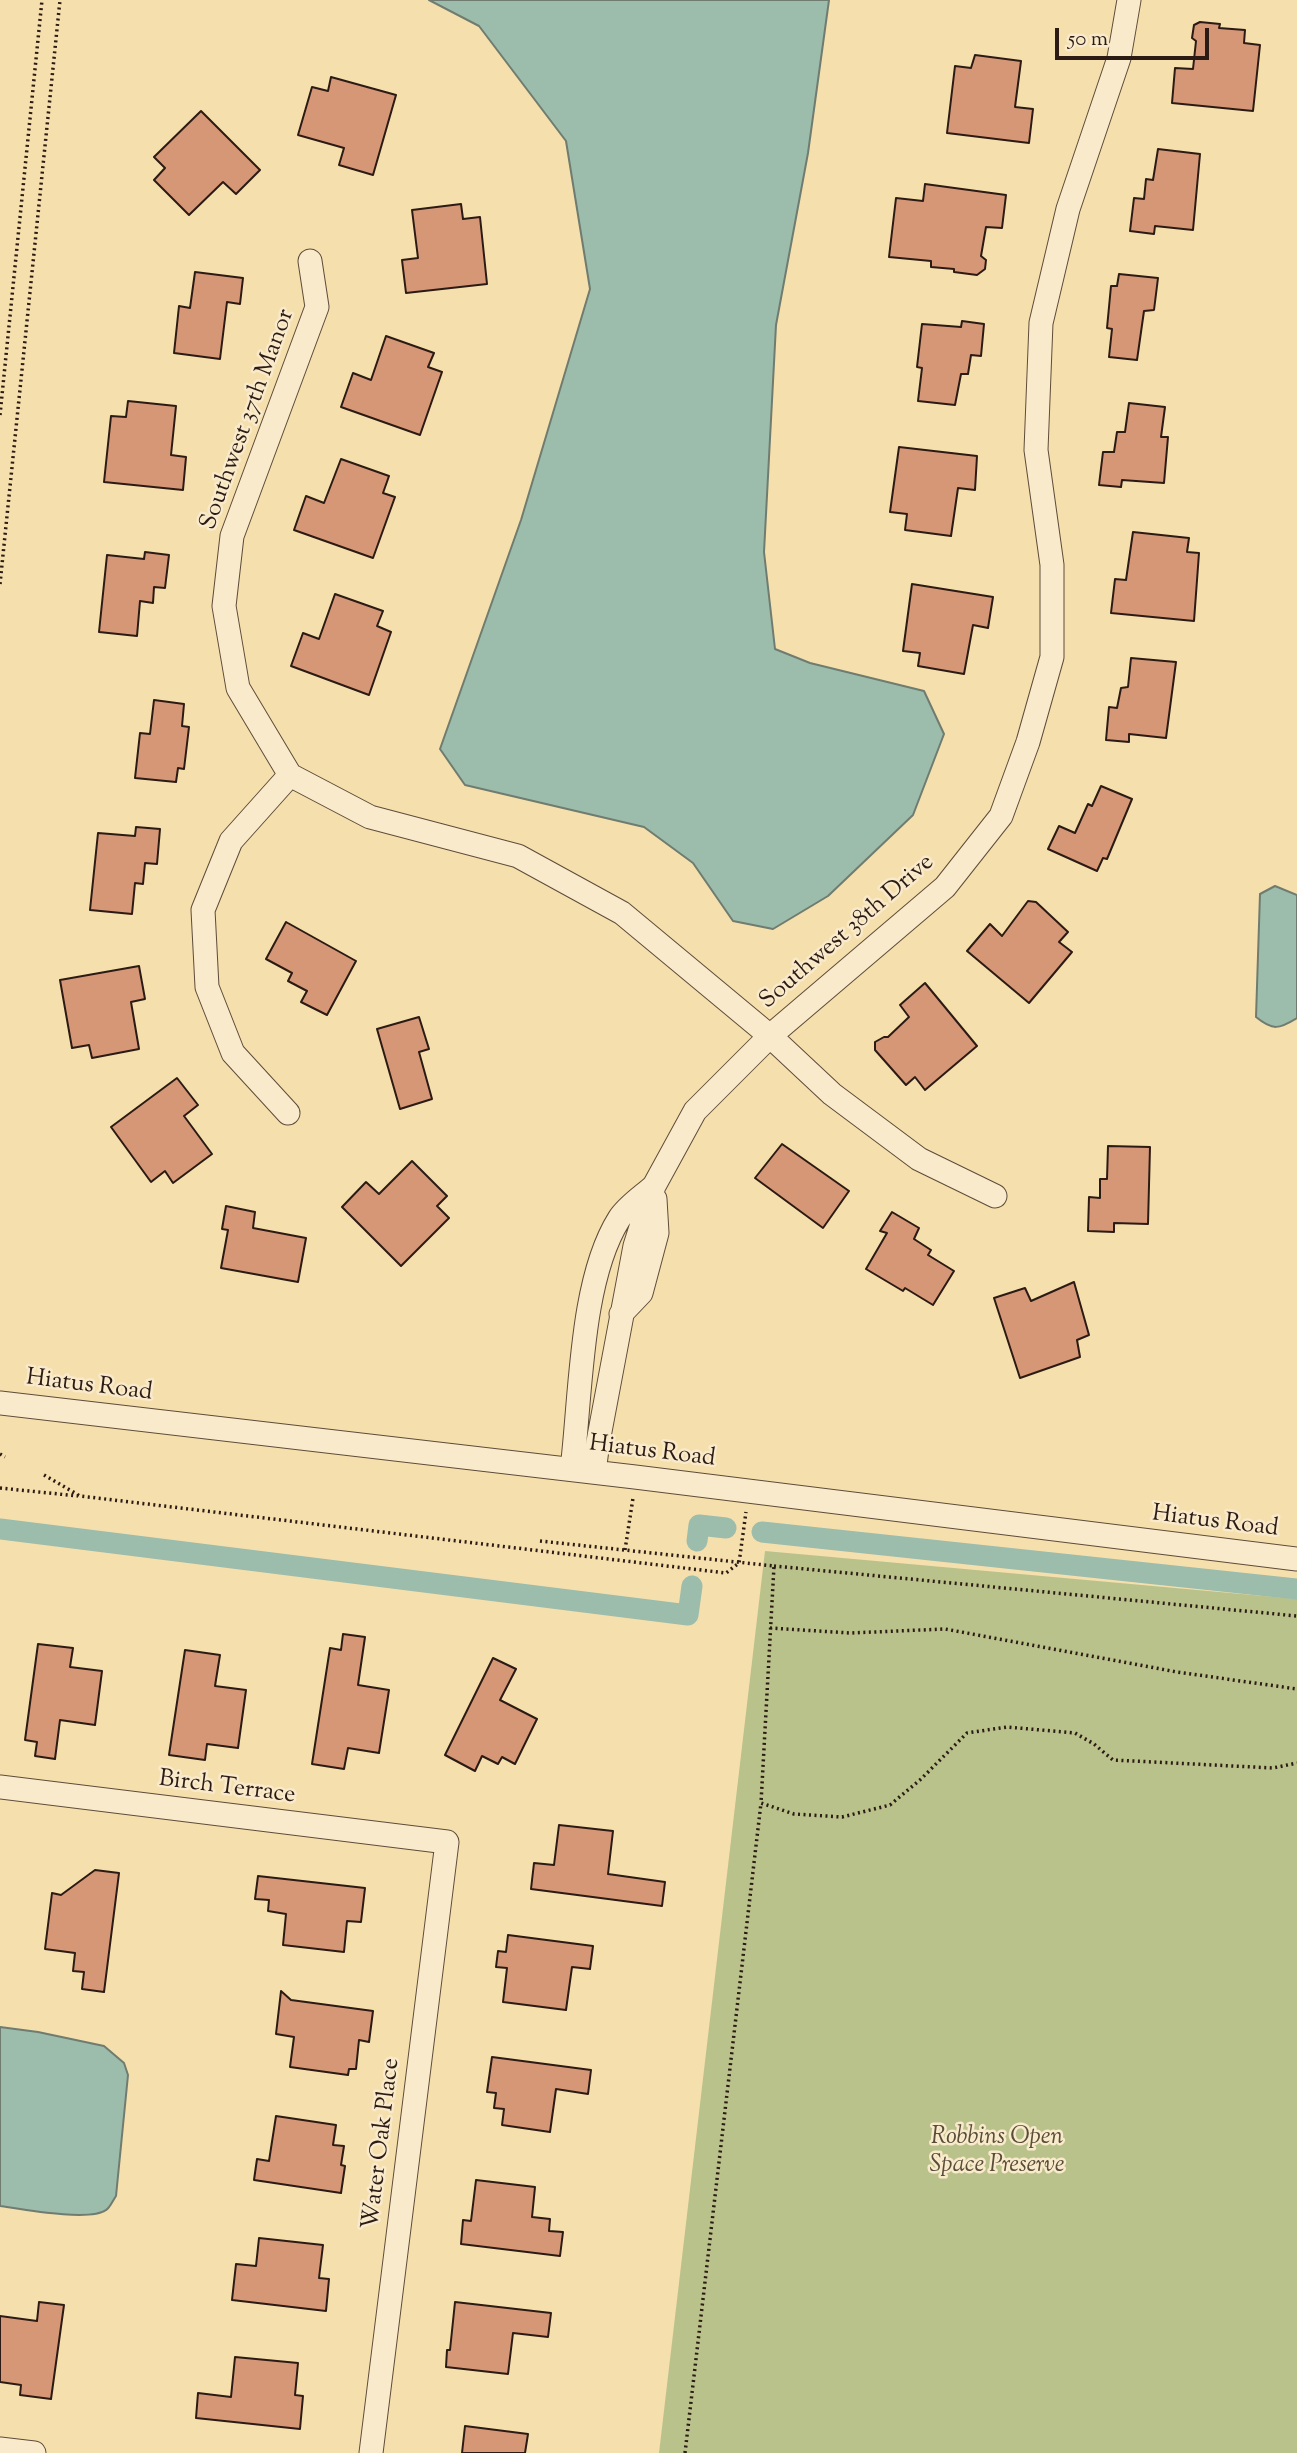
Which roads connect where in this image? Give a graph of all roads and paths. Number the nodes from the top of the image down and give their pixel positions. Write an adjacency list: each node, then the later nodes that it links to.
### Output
1 (42, 0): 5 (path)
2 (60, 0): 6 (path)
3 (1129, 0): 8 (street, Southwest 38th Drive)
4 (310, 261): 7 (street, Southwest 37th Manor)
5 (0, 415)
6 (0, 584)
7 (290, 775): 8 (street); 9 (street)
8 (771, 1036): 10 (street, Southwest 38th Drive); 11 (street)
9 (288, 1113)
10 (654, 1186): 13 (street, Southwest 38th Drive); 13 (street, Southwest 38th Drive)
11 (995, 1196)
12 (0, 1403): 13 (street, Hiatus Road)
13 (583, 1471): 16 (street, Hiatus Road)
14 (44, 1475): 17 (path)
15 (0, 1488): 17 (path)
16 (748, 1491): 21 (street, Hiatus Road); 22 (path)
17 (80, 1496): 22 (path)
18 (633, 1496): 20 (path)
19 (540, 1541): 20 (path)
20 (625, 1550): 22 (path)
21 (1297, 1559)
22 (739, 1563): 23 (path)
23 (774, 1566): 24 (path); 25 (path)
24 (1297, 1616)
25 (770, 1628): 26 (path); 29 (path)
26 (1297, 1689)
27 (1297, 1763): 29 (path)
28 (0, 1787): 30 (street, Birch Terrace)
29 (761, 1803): 34 (path)
30 (447, 1842): 33 (street, Water Oak Place)
31 (0, 2449): 32 (street)
32 (34, 2453)
33 (371, 2453)
34 (685, 2453)

